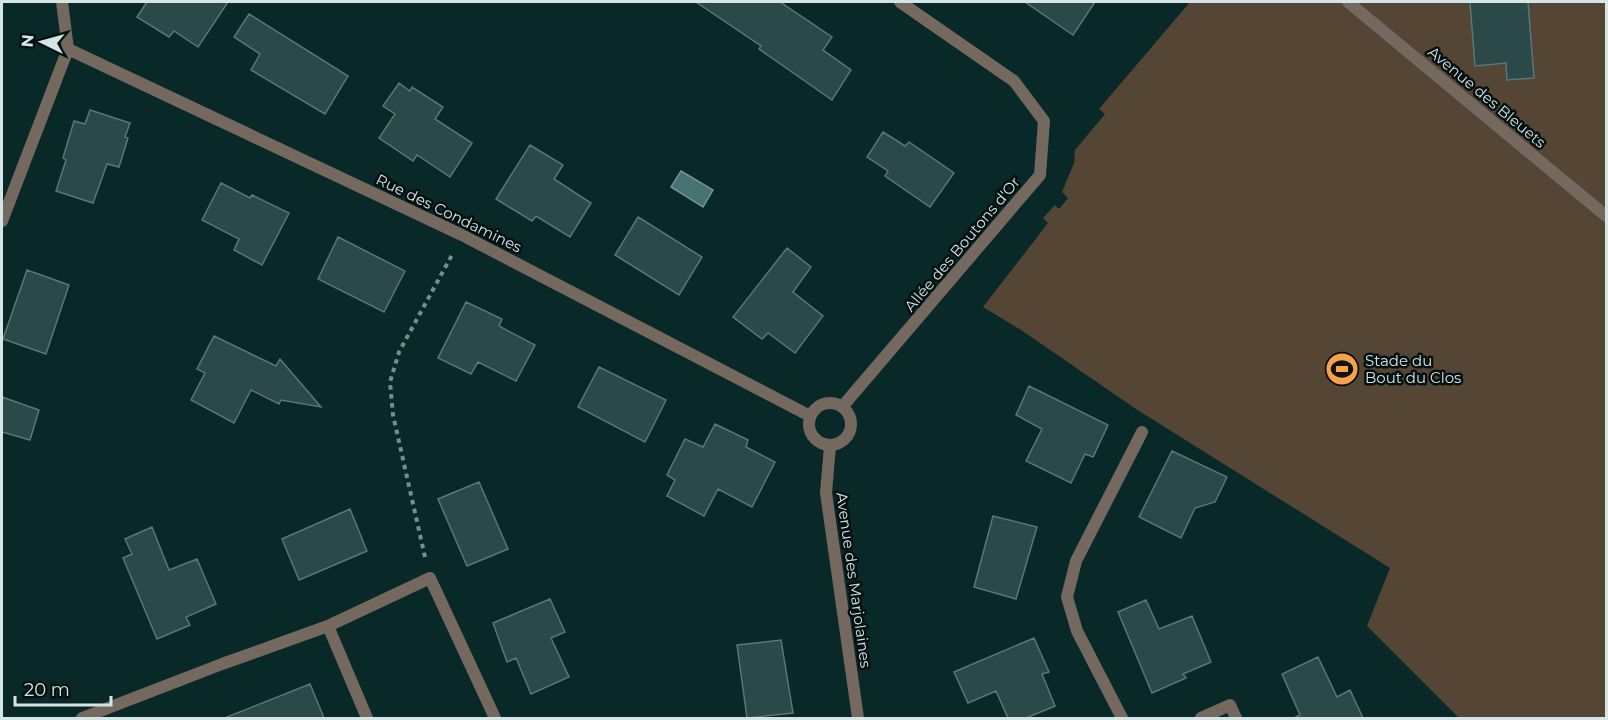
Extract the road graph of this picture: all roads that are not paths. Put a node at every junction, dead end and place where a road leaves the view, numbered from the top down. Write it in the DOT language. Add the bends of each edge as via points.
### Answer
graph roads {
  1 [pos="62,2"];
  2 [pos="900,2"];
  3 [pos="1348,2"];
  4 [pos="68,49"];
  5 [pos="1606,216"];
  6 [pos="2,221"];
  7 [pos="842,407"];
  8 [pos="810,416"];
  9 [pos="1142,432"];
  10 [pos="830,446"];
  11 [pos="328,626"];
  12 [pos="82,718"];
  13 [pos="367,718"];
  14 [pos="495,718"];
  15 [pos="858,718"];
  16 [pos="1122,718"];
  17 [pos="1201,718"];
  18 [pos="1236,718"];
  1 -- 4 [label="street"];
  2 -- 7 [label="street, Allée des Boutons d'Or" via="1014,81 1044,121 1040,175"];
  3 -- 5 [label="street, Avenue des Bleuets"];
  4 -- 6 [label="street"];
  4 -- 8 [label="street, Rue des Condamines" via="462,235"];
  7 -- 8 [label="street" via="824,404"];
  7 -- 10 [label="street" via="850,417 850,430 843,441"];
  8 -- 10 [label="street" via="812,436"];
  9 -- 16 [label="street" via="1076,561 1067,597 1077,631"];
  10 -- 15 [label="street, Avenue des Marjolaines" via="826,493"];
  11 -- 12 [label="street"];
  11 -- 13 [label="street"];
  11 -- 14 [label="street" via="430,578"];
  17 -- 18 [label="street" via="1230,705"];
}
